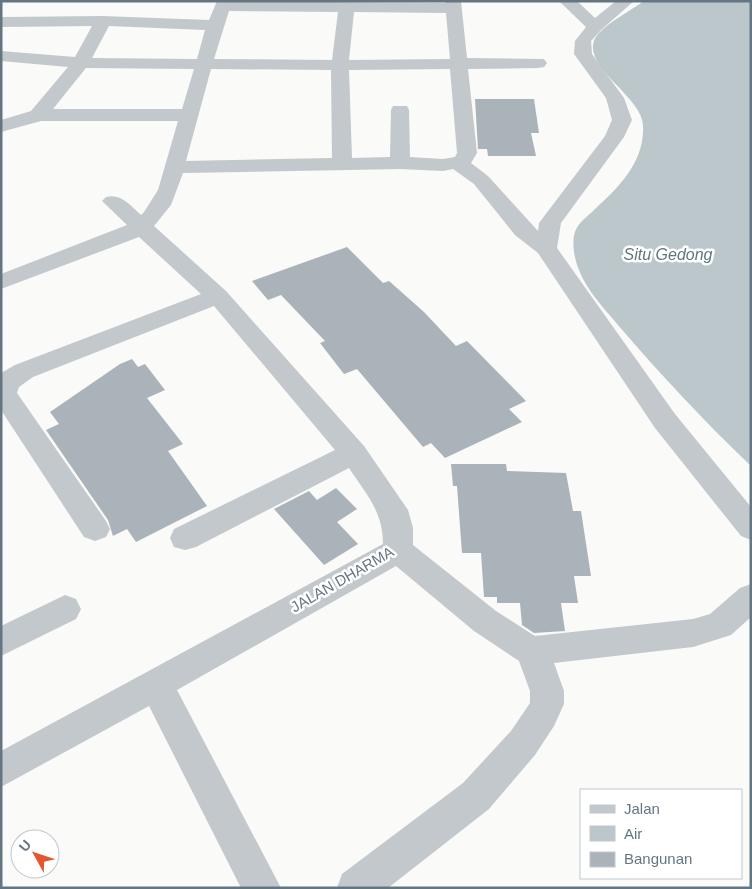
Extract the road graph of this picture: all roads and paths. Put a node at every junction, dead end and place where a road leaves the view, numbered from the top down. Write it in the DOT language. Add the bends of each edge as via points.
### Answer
graph roads {
  1 [pos="567,1"];
  2 [pos="626,1"];
  3 [pos="225,4"];
  4 [pos="347,4"];
  5 [pos="392,4"];
  6 [pos="454,5"];
  7 [pos="9,17"];
  8 [pos="103,22"];
  9 [pos="215,25"];
  10 [pos="595,26"];
  11 [pos="1,56"];
  12 [pos="81,63"];
  13 [pos="538,63"];
  14 [pos="204,64"];
  15 [pos="460,64"];
  16 [pos="340,65"];
  17 [pos="400,110"];
  18 [pos="38,115"];
  19 [pos="188,115"];
  20 [pos="1,126"];
  21 [pos="400,163"];
  22 [pos="459,164"];
  23 [pos="342,165"];
  24 [pos="173,167"];
  25 [pos="112,201"];
  26 [pos="141,228"];
  27 [pos="546,248"];
  28 [pos="1,282"];
  29 [pos="218,296"];
  30 [pos="354,453"];
  31 [pos="751,528"];
  32 [pos="95,529"];
  33 [pos="185,538"];
  34 [pos="398,550"];
  35 [pos="751,598"];
  36 [pos="65,609"];
  37 [pos="1,642"];
  38 [pos="531,651"];
  39 [pos="156,684"];
  40 [pos="1,770"];
  41 [pos="262,888"];
  42 [pos="356,888"];
  1 -- 10 [label="street"];
  2 -- 10 [label="street"];
  3 -- 4 [label="street"];
  3 -- 9 [label="street"];
  4 -- 5 [label="street"];
  4 -- 16 [label="street"];
  5 -- 6 [label="street"];
  6 -- 15 [label="street"];
  7 -- 8 [label="street"];
  8 -- 9 [label="street"];
  8 -- 12 [label="street"];
  9 -- 14 [label="street"];
  10 -- 27 [label="street" via="583,41 583,54 616,98 622,120 614,137 550,224"];
  11 -- 12 [label="street"];
  12 -- 14 [label="street"];
  12 -- 18 [label="street"];
  13 -- 15 [label="street"];
  14 -- 16 [label="street"];
  14 -- 19 [label="street"];
  15 -- 16 [label="street"];
  15 -- 22 [label="street" via="467,153"];
  16 -- 23 [label="street"];
  17 -- 21 [label="street"];
  18 -- 19 [label="street"];
  18 -- 20 [label="street"];
  19 -- 24 [label="street"];
  21 -- 22 [label="street"];
  21 -- 23 [label="street"];
  22 -- 27 [label="street" via="481,180 523,230"];
  23 -- 24 [label="street"];
  24 -- 26 [label="street" via="162,204"];
  25 -- 26 [label="street, JALAN DHARMA"];
  26 -- 28 [label="street"];
  26 -- 29 [label="street, JALAN DHARMA"];
  27 -- 31 [label="street" via="665,421"];
  29 -- 30 [label="street, JALAN DHARMA"];
  29 -- 32 [label="street" via="24,371 7,382 4,394"];
  30 -- 33 [label="street"];
  30 -- 34 [label="street, JALAN DHARMA" via="393,510 398,528"];
  34 -- 38 [label="street" via="485,620"];
  34 -- 39 [label="street, JALAN DHARMA"];
  35 -- 38 [label="street" via="720,625 693,633"];
  36 -- 37 [label="street"];
  38 -- 42 [label="street" via="548,691 547,704 523,742 476,796"];
  39 -- 40 [label="street, JALAN DHARMA"];
  39 -- 41 [label="street"];
}
